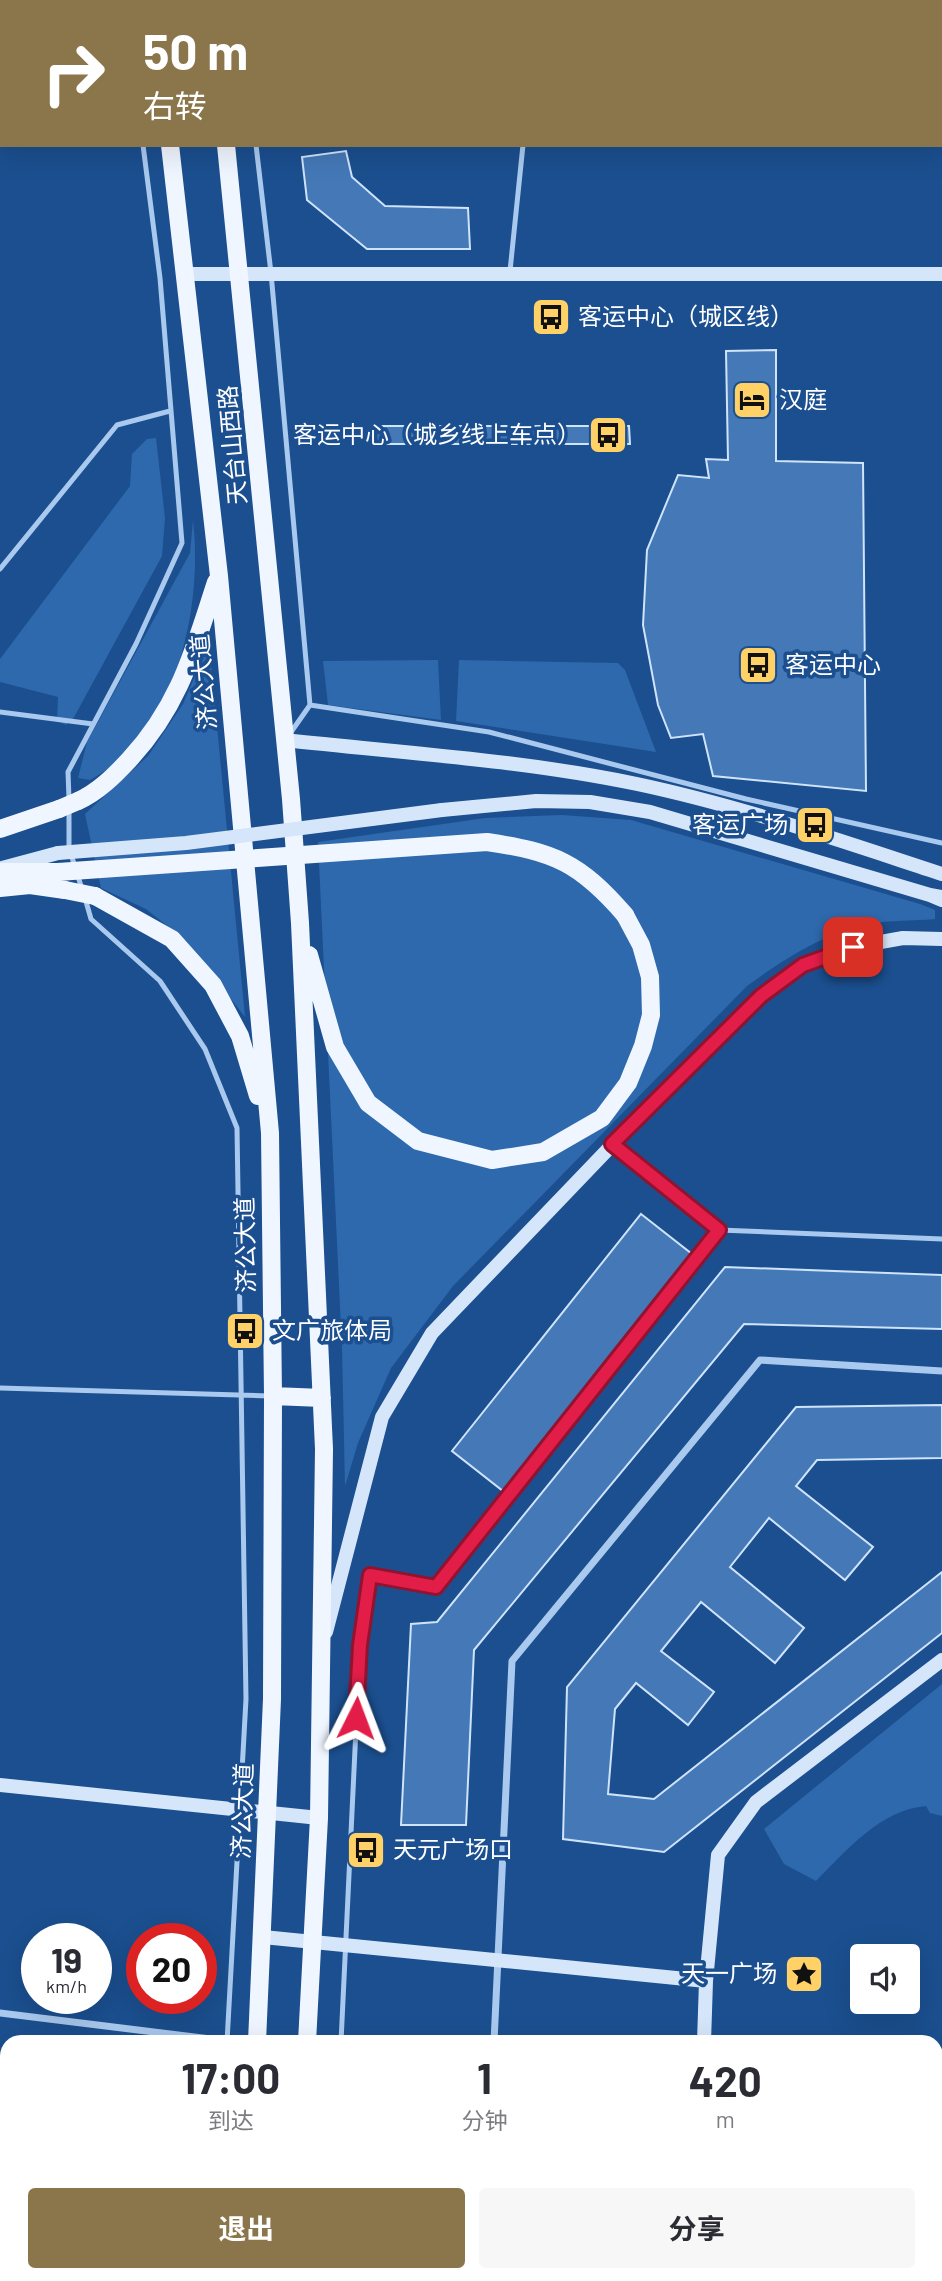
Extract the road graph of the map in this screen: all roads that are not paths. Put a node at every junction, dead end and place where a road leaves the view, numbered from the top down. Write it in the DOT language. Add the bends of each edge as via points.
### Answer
graph roads {
  1 [pos="143,147"];
  2 [pos="170,147"];
  3 [pos="226,147"];
  4 [pos="256,147"];
  5 [pos="523,147"];
  6 [pos="185,274"];
  7 [pos="241,274"];
  8 [pos="271,274"];
  9 [pos="510,274"];
  10 [pos="942,274"];
  11 [pos="170,411"];
  12 [pos="0,569"];
  13 [pos="219,576"];
  14 [pos="310,705"];
  15 [pos="0,712"];
  16 [pos="93,724"];
  17 [pos="285,740"];
  18 [pos="0,829"];
  19 [pos="942,843"];
  20 [pos="58,853"];
  21 [pos="0,859"];
  22 [pos="0,870"];
  23 [pos="942,874"];
  24 [pos="0,888"];
  25 [pos="938,897"];
  26 [pos="300,923"];
  27 [pos="942,939"];
  28 [pos="270,1133"];
  29 [pos="612,1144"];
  30 [pos="719,1230"];
  31 [pos="942,1239"];
  32 [pos="942,1371"];
  33 [pos="0,1388"];
  34 [pos="241,1396"];
  35 [pos="273,1396"];
  36 [pos="322,1398"];
  37 [pos="323,1644"];
  38 [pos="942,1660"];
  39 [pos="0,1786"];
  40 [pos="241,1810"];
  41 [pos="267,1813"];
  42 [pos="319,1818"];
  43 [pos="263,1937"];
  44 [pos="314,1941"];
  45 [pos="348,1944"];
  46 [pos="497,1961"];
  47 [pos="706,1981"];
  48 [pos="0,2013"];
  49 [pos="172,2035"];
  50 [pos="227,2035"];
  51 [pos="257,2035"];
  52 [pos="307,2035"];
  53 [pos="342,2035"];
  54 [pos="494,2035"];
  55 [pos="704,2035"];
  1 -- 11 [label="lane"];
  2 -- 6 [label="main road, 天台山西路"];
  3 -- 7 [label="main road, 天台山西路"];
  4 -- 8 [label="lane"];
  5 -- 9 [label="lane"];
  6 -- 7 [label="main road"];
  6 -- 13 [label="main road, 天台山西路"];
  7 -- 8 [label="main road"];
  7 -- 17 [label="main road, 天台山西路"];
  8 -- 9 [label="main road"];
  8 -- 14 [label="lane"];
  9 -- 10 [label="main road"];
  11 -- 12 [label="lane" via="117,425"];
  11 -- 16 [label="lane" via="182,542"];
  13 -- 18 [label="main road, bridge" via="187,673 155,732 114,777 78,801"];
  13 -- 28 [label="main road, 济公大道"];
  14 -- 17 [label="lane"];
  14 -- 19 [label="lane" via="489,732 746,799"];
  15 -- 16 [label="lane"];
  16 -- 34 [label="lane" via="68,772 69,848 91,919 160,981 205,1049 237,1128"];
  17 -- 23 [label="main road" via="522,766 636,784 771,818"];
  17 -- 26 [label="main road"];
  20 -- 21 [label="main road"];
  20 -- 22 [label="main road"];
  20 -- 25 [label="main road, bridge" via="186,843 442,810 536,801 590,802 650,812"];
  22 -- 26 [label="main road, bridge" via="58,872 487,842 530,848 567,861 597,882 625,915 641,945 650,1003 643,1046 628,1083 602,1118 543,1152 492,1160 418,1141 368,1103 335,1047"];
  24 -- 28 [label="main road, bridge" via="30,886 95,897 172,939 213,985 240,1036"];
  26 -- 36 [label="main road"];
  27 -- 29 [label="main road" via="903,938 853,947 803,965 761,996"];
  28 -- 35 [label="main road, 济公大道"];
  29 -- 30 [label="lane"];
  29 -- 37 [label="main road" via="432,1333 382,1417"];
  30 -- 31 [label="lane"];
  30 -- 45 [label="lane" via="436,1587 370,1575 360,1645"];
  32 -- 46 [label="street" via="760,1360 512,1661"];
  33 -- 34 [label="lane"];
  34 -- 35 [label="lane"];
  34 -- 40 [label="lane" via="246,1699"];
  35 -- 36 [label="main road"];
  35 -- 41 [label="main road, 济公大道"];
  36 -- 37 [label="main road"];
  37 -- 42 [label="main road"];
  38 -- 47 [label="main road" via="757,1802 718,1855"];
  39 -- 40 [label="main road"];
  40 -- 41 [label="main road"];
  40 -- 50 [label="lane"];
  41 -- 42 [label="main road"];
  41 -- 43 [label="main road, 济公大道"];
  42 -- 44 [label="main road"];
  43 -- 44 [label="main road"];
  43 -- 51 [label="main road, 济公大道"];
  44 -- 45 [label="main road"];
  44 -- 52 [label="main road"];
  45 -- 46 [label="main road"];
  45 -- 53 [label="lane"];
  46 -- 47 [label="main road"];
  46 -- 54 [label="street"];
  47 -- 55 [label="main road"];
  48 -- 49 [label="street"];
}
